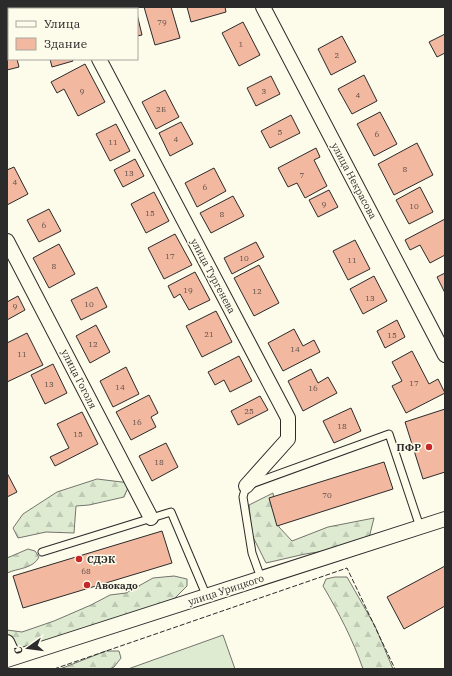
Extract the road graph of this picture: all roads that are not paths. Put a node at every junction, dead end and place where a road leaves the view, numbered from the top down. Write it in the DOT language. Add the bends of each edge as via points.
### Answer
graph roads {
  1 [pos="263,7"];
  2 [pos="101,60"];
  3 [pos="7,241"];
  4 [pos="445,355"];
  5 [pos="246,486"];
  6 [pos="151,518"];
  7 [pos="445,519"];
  8 [pos="420,527"];
  9 [pos="42,552"];
  10 [pos="261,578"];
  11 [pos="206,597"];
  12 [pos="7,642"];
  13 [pos="10,658"];
  1 -- 4 [label="street, улица Некрасова"];
  2 -- 5 [label="street, улица Тургенева" via="288,418 288,439"];
  3 -- 6 [label="street, улица Гоголя"];
  5 -- 8 [label="lane" via="389,434"];
  5 -- 10 [label="lane" via="243,497 252,553"];
  6 -- 9 [label="lane"];
  6 -- 11 [label="lane" via="171,512"];
  7 -- 8 [label="street, улица Урицкого"];
  8 -- 10 [label="street, улица Урицкого"];
  10 -- 11 [label="street, улица Урицкого"];
  11 -- 13 [label="street, улица Урицкого"];
  12 -- 13 [label="street"];
}
